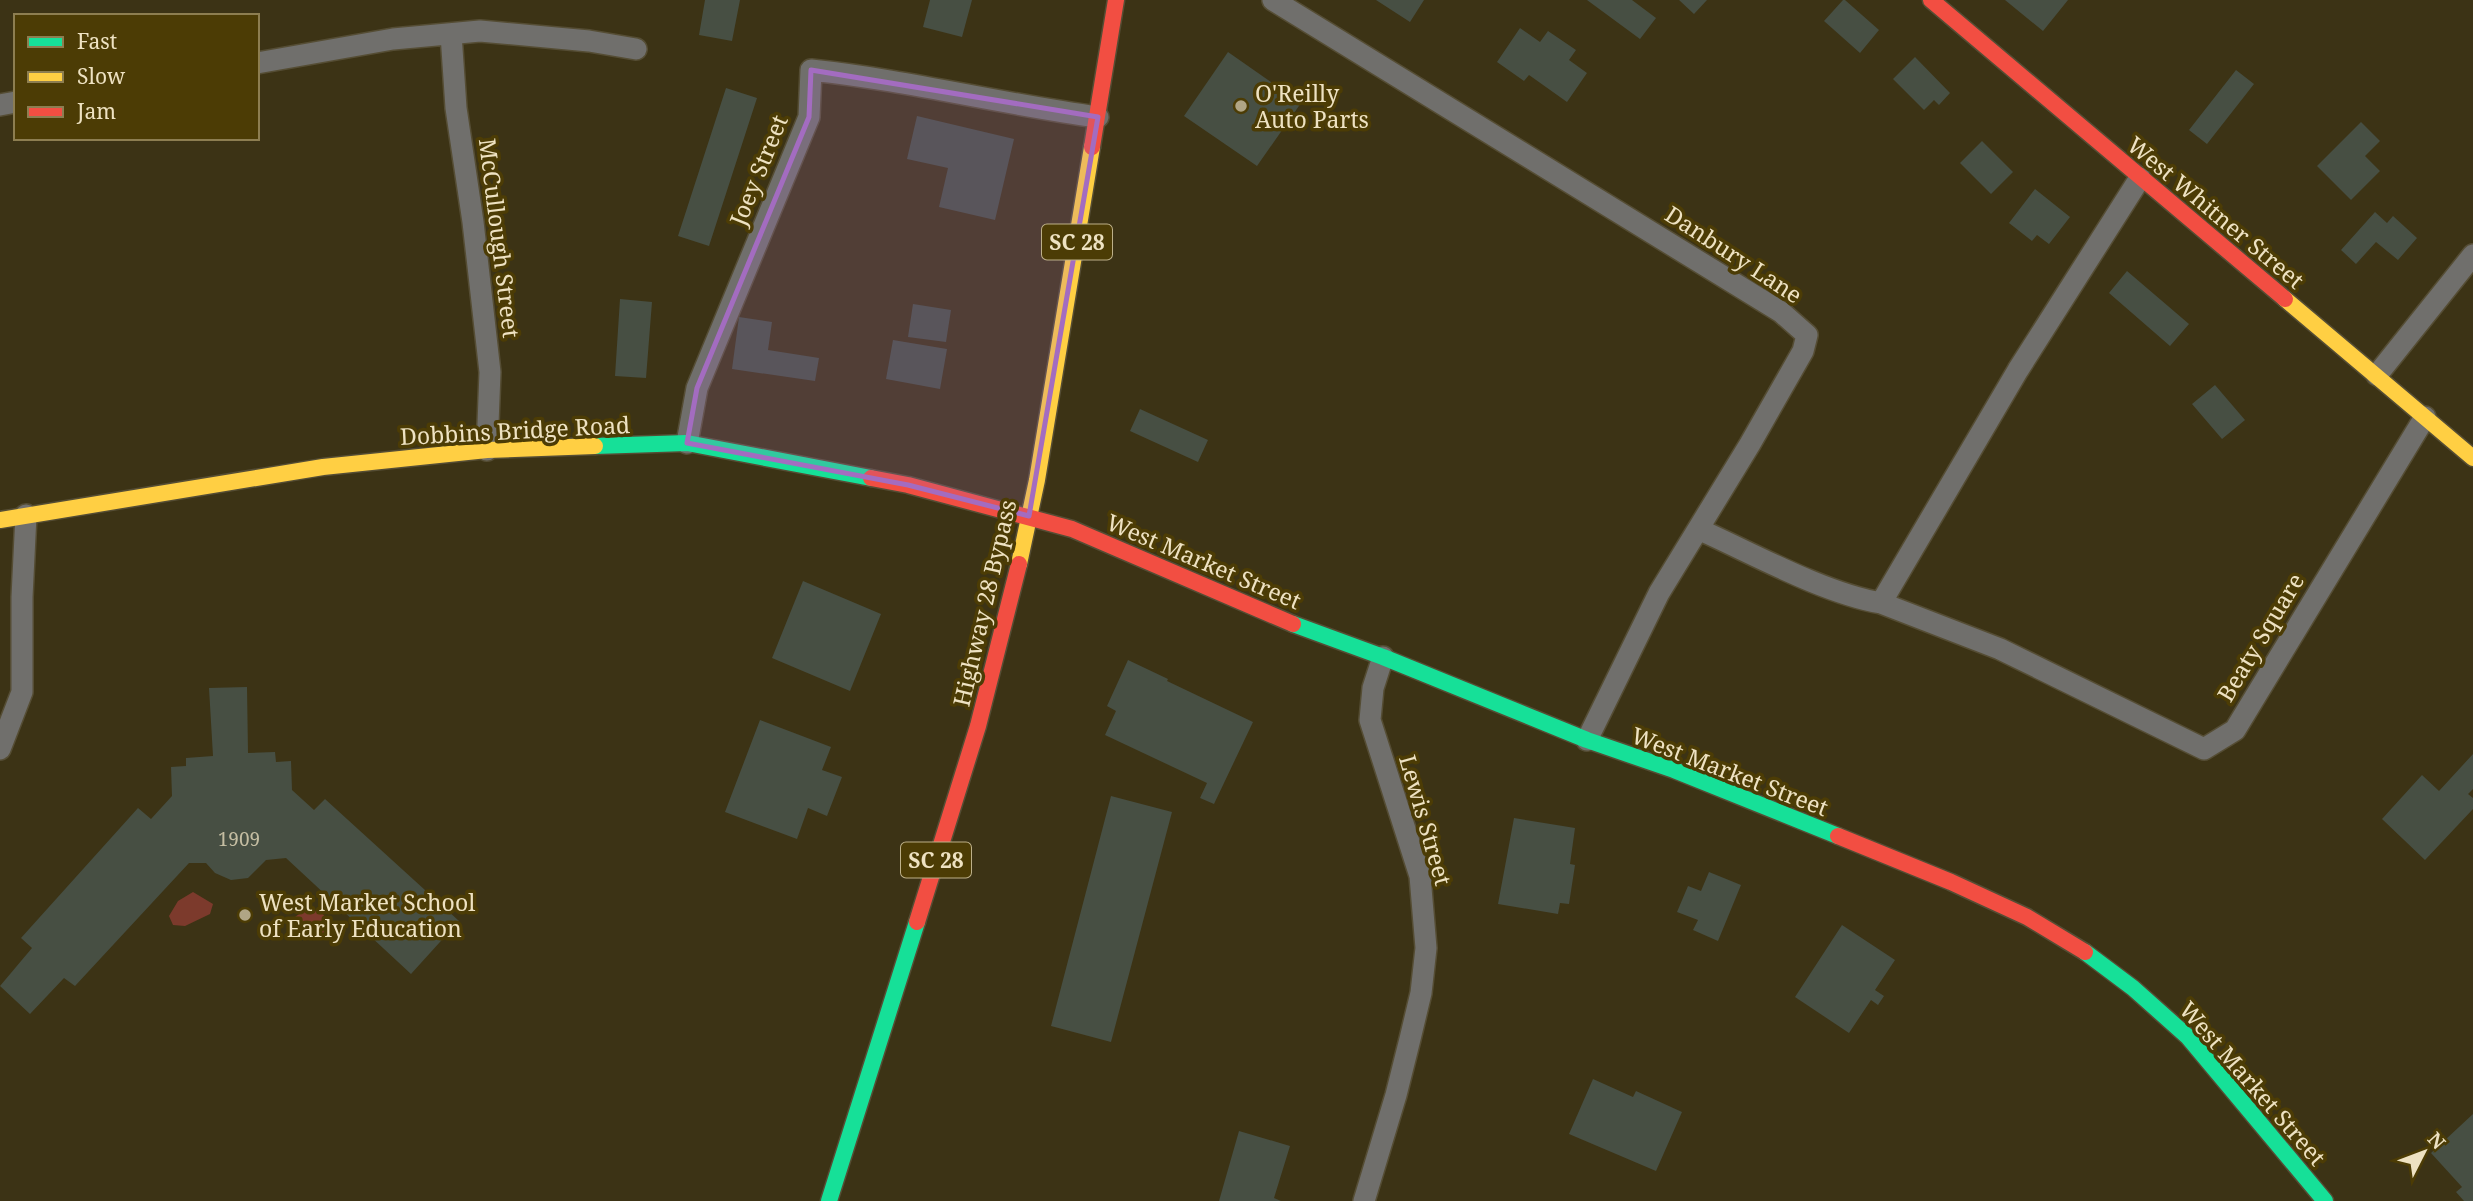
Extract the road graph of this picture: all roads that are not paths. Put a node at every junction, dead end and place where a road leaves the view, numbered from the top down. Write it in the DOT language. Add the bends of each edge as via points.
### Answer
graph roads {
  1 [pos="1116,0"];
  2 [pos="1273,0"];
  3 [pos="1931,0"];
  4 [pos="451,34"];
  5 [pos="636,49"];
  6 [pos="259,63"];
  7 [pos="1098,117"];
  8 [pos="2140,178"];
  9 [pos="2473,255"];
  10 [pos="2377,375"];
  11 [pos="2425,417"];
  12 [pos="687,443"];
  13 [pos="487,450"];
  14 [pos="2473,458"];
  15 [pos="26,515"];
  16 [pos="1029,516"];
  17 [pos="0,520"];
  18 [pos="1698,529"];
  19 [pos="1881,603"];
  20 [pos="1383,657"];
  21 [pos="1587,740"];
  22 [pos="0,749"];
  23 [pos="829,1201"];
  24 [pos="1364,1201"];
  25 [pos="2325,1201"];
  1 -- 7 [label="main road, Highway 28 Bypass / SC 28"];
  2 -- 18 [label="street, Danbury Lane" via="1781,313 1807,335 1803,351"];
  3 -- 8 [label="main road, West Whitner Street"];
  4 -- 5 [label="street" via="480,32"];
  4 -- 6 [label="street" via="393,39"];
  4 -- 13 [label="street, McCullough Street" via="456,108 490,372"];
  7 -- 12 [label="street, Joey Street" via="811,69 809,117 697,388"];
  7 -- 16 [label="main road, Highway 28 Bypass / SC 28"];
  8 -- 10 [label="main road, West Whitner Street"];
  8 -- 19 [label="street" via="2018,370"];
  9 -- 10 [label="street"];
  10 -- 11 [label="main road, West Whitner Street"];
  11 -- 14 [label="main road, West Whitner Street"];
  11 -- 19 [label="street, Beaty Square" via="2235,730 2204,749 2000,649"];
  12 -- 13 [label="main road, Dobbins Bridge Road"];
  12 -- 16 [label="main road, Dobbins Bridge Road" via="908,485"];
  13 -- 15 [label="main road, Dobbins Bridge Road" via="323,467"];
  15 -- 17 [label="main road, Dobbins Bridge Road"];
  15 -- 22 [label="street" via="22,692"];
  16 -- 20 [label="main road, West Market Street" via="1072,529 1279,619"];
  16 -- 23 [label="main road, Highway 28 Bypass / SC 28" via="978,726"];
  18 -- 19 [label="street, Beaty Square" via="1816,582"];
  18 -- 21 [label="street, Danbury Lane" via="1659,593"];
  20 -- 21 [label="main road, West Market Street"];
  20 -- 24 [label="street, Lewis Street" via="1373,688 1370,720 1420,877 1426,948 1410,1039"];
  21 -- 25 [label="main road, West Market Street" via="1674,770 1951,882 2080,948 2188,1037"];
}
